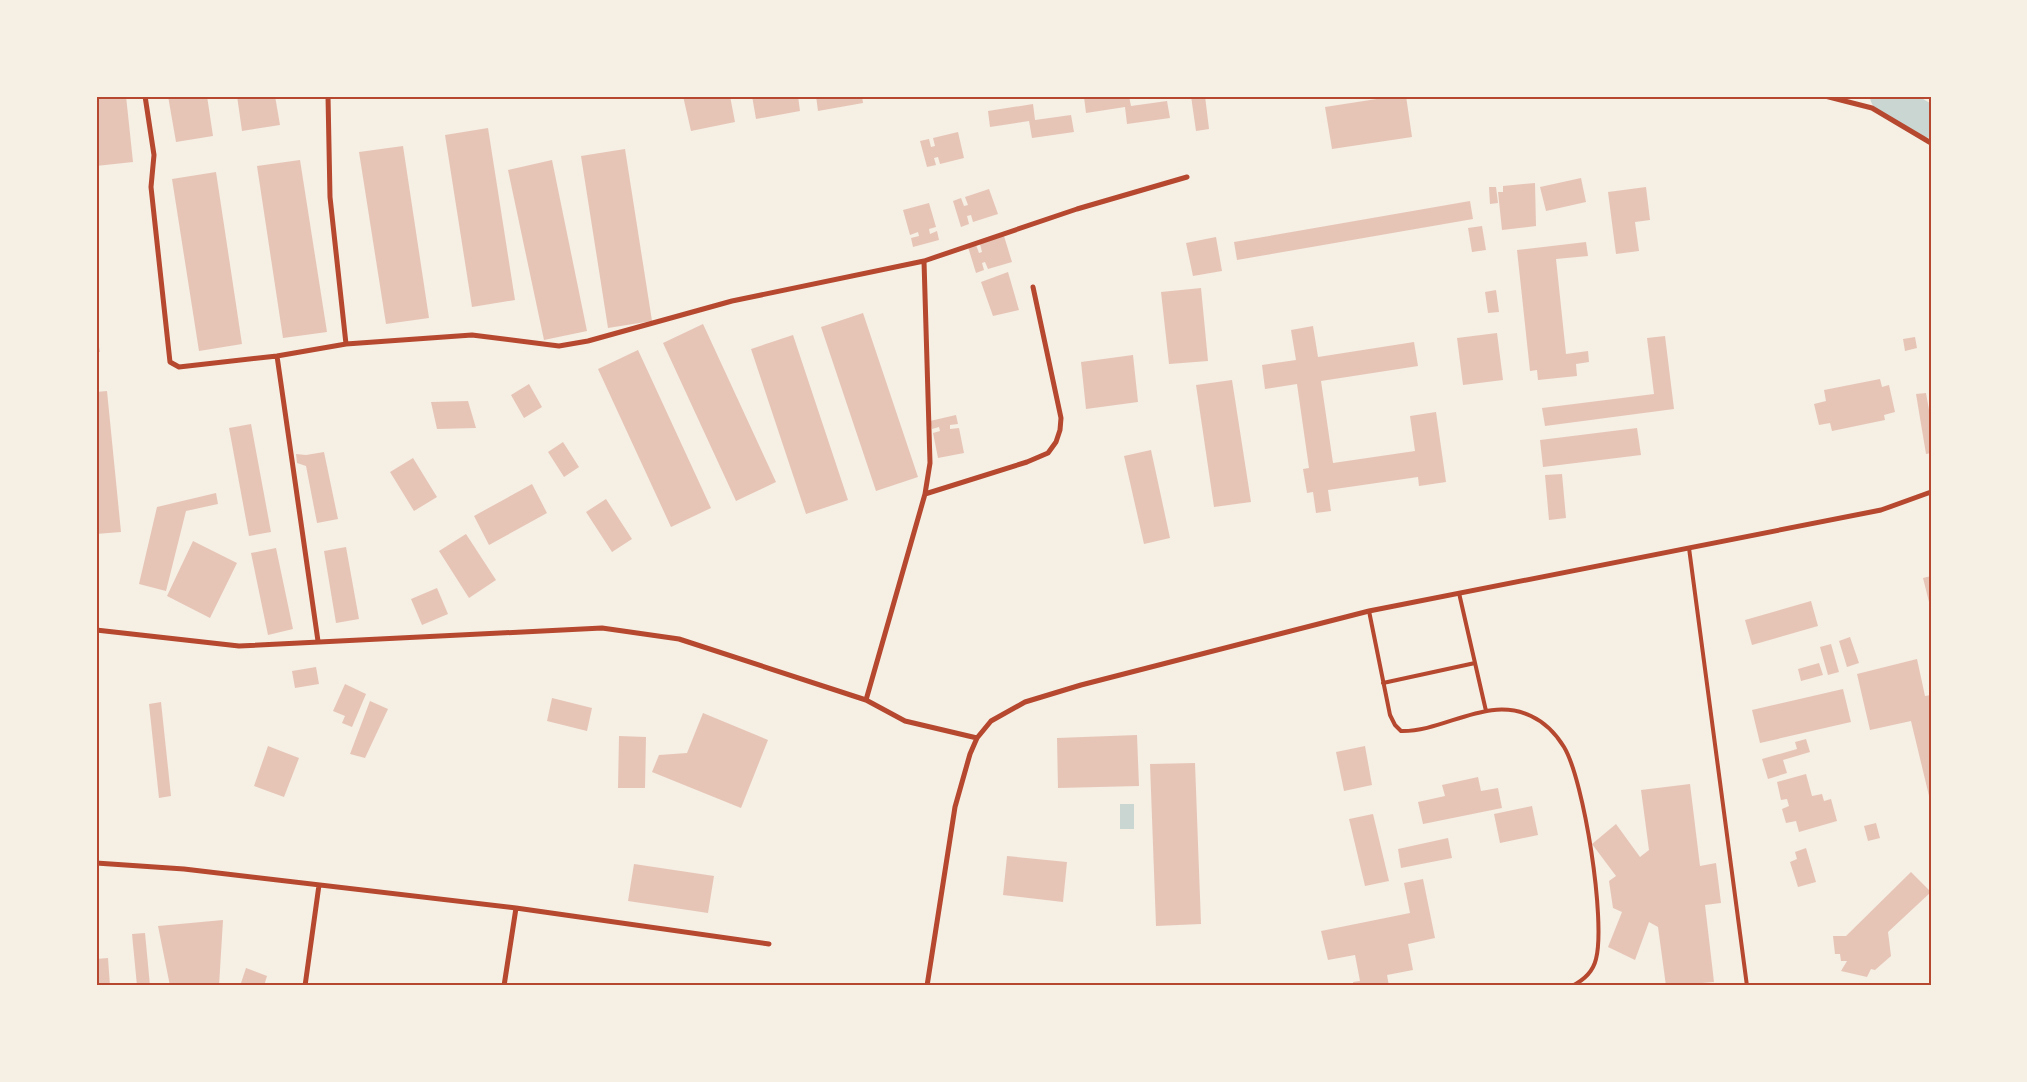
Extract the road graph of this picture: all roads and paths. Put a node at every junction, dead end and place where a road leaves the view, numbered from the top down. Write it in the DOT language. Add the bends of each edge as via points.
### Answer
graph roads {
  1 [pos="146,96"];
  2 [pos="328,96"];
  3 [pos="1825,96"];
  4 [pos="1931,143"];
  5 [pos="1187,177"];
  6 [pos="924,261"];
  7 [pos="1033,287"];
  8 [pos="346,344"];
  9 [pos="277,356"];
  10 [pos="1931,492"];
  11 [pos="925,494"];
  12 [pos="1689,548"];
  13 [pos="1459,593"];
  14 [pos="1369,611"];
  15 [pos="96,630"];
  16 [pos="318,641"];
  17 [pos="1475,663"];
  18 [pos="1384,683"];
  19 [pos="866,700"];
  20 [pos="1486,711"];
  21 [pos="976,738"];
  22 [pos="96,863"];
  23 [pos="319,885"];
  24 [pos="516,908"];
  25 [pos="768,944"];
  26 [pos="305,986"];
  27 [pos="504,986"];
  28 [pos="927,986"];
  29 [pos="1572,986"];
  30 [pos="1747,986"];
  1 -- 9 [label="street" via="154,155 151,187 170,362 179,367"];
  2 -- 8 [label="street" via="330,197"];
  3 -- 4 [label="street" via="1872,108"];
  5 -- 6 [label="street" via="1077,209"];
  6 -- 8 [label="street" via="732,300 560,346 472,336"];
  6 -- 11 [label="street" via="930,454"];
  7 -- 11 [label="street" via="1061,418 1056,442 1048,453 1027,462"];
  8 -- 9 [label="street"];
  9 -- 16 [label="street"];
  10 -- 12 [label="street" via="1881,510"];
  11 -- 19 [label="street"];
  12 -- 13 [label="street"];
  12 -- 30 [label="lane"];
  13 -- 14 [label="street"];
  13 -- 17 [label="lane"];
  14 -- 18 [label="lane"];
  14 -- 21 [label="street" via="1025,702 991,721"];
  15 -- 16 [label="street" via="239,646"];
  16 -- 19 [label="street" via="602,628 679,639"];
  17 -- 18 [label="lane"];
  17 -- 20 [label="lane"];
  18 -- 20 [label="lane" via="1390,715 1394,726 1401,731"];
  19 -- 21 [label="street" via="905,722"];
  20 -- 29 [label="lane" via="1510,709 1546,725 1564,746 1573,768 1590,844 1599,946 1587,978"];
  21 -- 28 [label="street" via="955,807"];
  22 -- 23 [label="street"];
  23 -- 24 [label="street"];
  23 -- 26 [label="street"];
  24 -- 25 [label="street"];
  24 -- 27 [label="street"];
}
